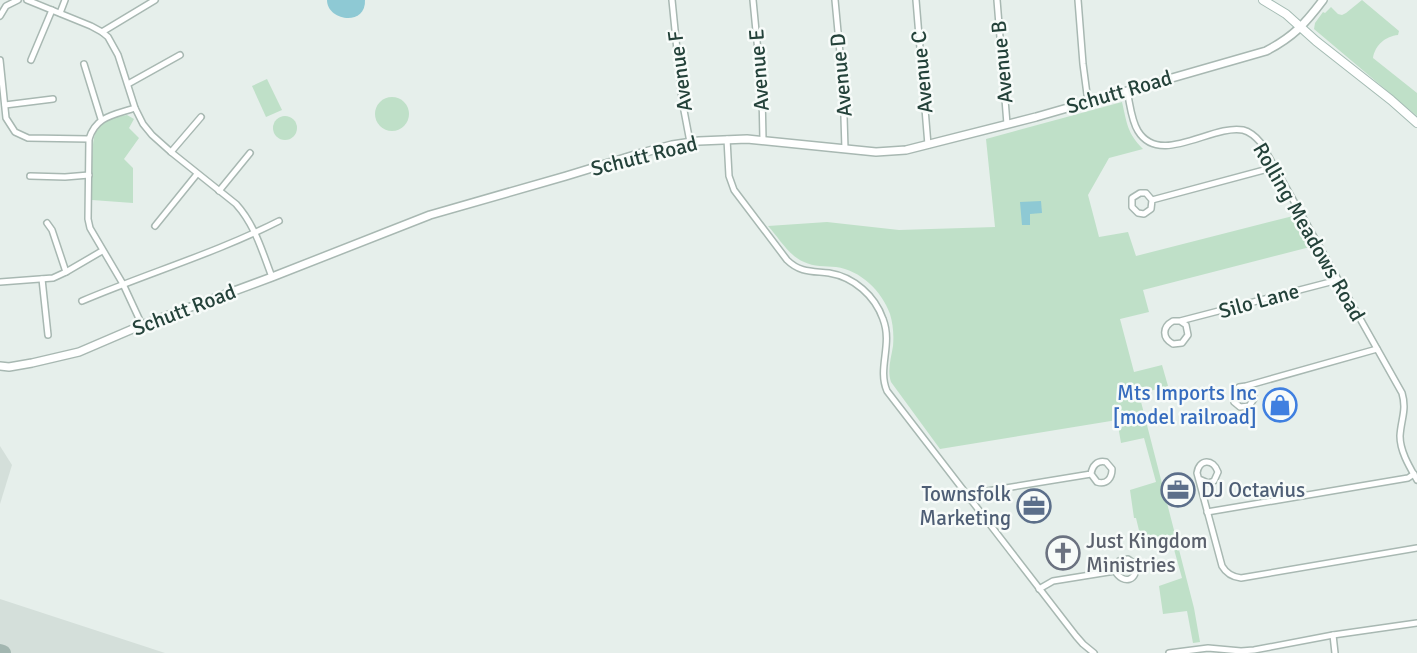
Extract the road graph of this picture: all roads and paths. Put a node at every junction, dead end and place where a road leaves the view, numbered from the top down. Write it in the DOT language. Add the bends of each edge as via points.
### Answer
graph roads {
  1 [pos="17,0"];
  2 [pos="27,0"];
  3 [pos="65,0"];
  4 [pos="155,0"];
  5 [pos="672,0"];
  6 [pos="753,0"];
  7 [pos="836,0"];
  8 [pos="916,0"];
  9 [pos="997,0"];
  10 [pos="1078,0"];
  11 [pos="1263,0"];
  12 [pos="1323,0"];
  13 [pos="2,7"];
  14 [pos="52,10"];
  15 [pos="60,13"];
  16 [pos="0,15"];
  17 [pos="1300,27"];
  18 [pos="102,32"];
  19 [pos="180,55"];
  20 [pos="0,60"];
  21 [pos="31,60"];
  22 [pos="84,64"];
  23 [pos="0,70"];
  24 [pos="128,84"];
  25 [pos="1127,91"];
  26 [pos="53,99"];
  27 [pos="1088,102"];
  28 [pos="5,105"];
  29 [pos="135,108"];
  30 [pos="201,117"];
  31 [pos="101,119"];
  32 [pos="8,123"];
  33 [pos="1417,123"];
  34 [pos="1007,124"];
  35 [pos="0,126"];
  36 [pos="89,139"];
  37 [pos="727,140"];
  38 [pos="763,140"];
  39 [pos="690,142"];
  40 [pos="928,145"];
  41 [pos="845,149"];
  42 [pos="171,152"];
  43 [pos="250,153"];
  44 [pos="1275,167"];
  45 [pos="197,174"];
  46 [pos="89,175"];
  47 [pos="30,176"];
  48 [pos="219,191"];
  49 [pos="1152,200"];
  50 [pos="279,220"];
  51 [pos="47,223"];
  52 [pos="155,226"];
  53 [pos="256,232"];
  54 [pos="102,250"];
  55 [pos="66,272"];
  56 [pos="272,277"];
  57 [pos="42,279"];
  58 [pos="1338,280"];
  59 [pos="0,282"];
  60 [pos="123,284"];
  61 [pos="82,301"];
  62 [pos="1180,321"];
  63 [pos="142,325"];
  64 [pos="48,335"];
  65 [pos="1377,350"];
  66 [pos="0,366"];
  67 [pos="1246,386"];
  68 [pos="1091,474"];
  69 [pos="1415,477"];
  70 [pos="1199,479"];
  71 [pos="969,498"];
  72 [pos="1207,512"];
  73 [pos="1417,548"];
  74 [pos="1115,571"];
  75 [pos="1039,589"];
  76 [pos="1417,623"];
  77 [pos="1333,635"];
  78 [pos="1094,653"];
  79 [pos="1169,653"];
  80 [pos="1335,653"];
  1 -- 13 [label="street"];
  2 -- 14 [label="street"];
  3 -- 15 [label="street"];
  4 -- 18 [label="street"];
  5 -- 39 [label="street, Avenue F"];
  6 -- 38 [label="street, Avenue E"];
  7 -- 41 [label="street, Avenue D"];
  8 -- 40 [label="street, Avenue C"];
  9 -- 34 [label="street, Avenue B"];
  10 -- 27 [label="street"];
  11 -- 17 [label="main road"];
  12 -- 17 [label="street, Schutt Road"];
  13 -- 16 [label="street"];
  14 -- 15 [label="street"];
  14 -- 21 [label="street"];
  15 -- 18 [label="street"];
  17 -- 25 [label="street, Schutt Road" via="1266,51"];
  17 -- 33 [label="main road"];
  18 -- 24 [label="street" via="118,55"];
  19 -- 24 [label="street"];
  20 -- 23 [label="street"];
  22 -- 31 [label="street"];
  23 -- 28 [label="street"];
  24 -- 29 [label="street"];
  25 -- 27 [label="street, Schutt Road"];
  25 -- 44 [label="street, Rolling Meadows Road" via="1136,127 1152,143 1167,146 1241,130 1261,143"];
  26 -- 28 [label="street"];
  27 -- 34 [label="street, Schutt Road"];
  28 -- 32 [label="street"];
  29 -- 31 [label="street"];
  29 -- 42 [label="street" via="152,135"];
  30 -- 42 [label="street"];
  31 -- 36 [label="street"];
  32 -- 35 [label="street"];
  32 -- 36 [label="street" via="28,138"];
  34 -- 40 [label="street, Schutt Road"];
  36 -- 46 [label="street"];
  37 -- 38 [label="street, Schutt Road"];
  37 -- 39 [label="street, Schutt Road"];
  37 -- 71 [label="street" via="729,176 734,190 792,266 846,278 875,302 886,330 883,375 887,391"];
  38 -- 41 [label="street, Schutt Road"];
  39 -- 56 [label="street, Schutt Road" via="430,215"];
  40 -- 41 [label="street, Schutt Road" via="885,152"];
  42 -- 45 [label="street"];
  43 -- 48 [label="street"];
  44 -- 49 [label="street"];
  44 -- 58 [label="street, Rolling Meadows Road"];
  45 -- 48 [label="street"];
  45 -- 52 [label="street"];
  46 -- 47 [label="street"];
  46 -- 54 [label="street" via="88,219"];
  48 -- 53 [label="street" via="243,211"];
  49 -- 49 [label="street" via="1147,213 1138,213 1132,207 1132,198 1140,193 1146,193"];
  50 -- 53 [label="street"];
  51 -- 55 [label="street"];
  53 -- 56 [label="street"];
  53 -- 60 [label="street"];
  54 -- 55 [label="street"];
  54 -- 60 [label="street"];
  55 -- 57 [label="street"];
  56 -- 63 [label="street, Schutt Road"];
  57 -- 59 [label="street"];
  57 -- 64 [label="street"];
  58 -- 62 [label="street, Silo Lane"];
  58 -- 65 [label="street, Rolling Meadows Road"];
  60 -- 61 [label="street"];
  60 -- 63 [label="street"];
  62 -- 62 [label="street" via="1186,325 1188,335 1182,343 1173,344 1165,331 1170,322"];
  63 -- 66 [label="street, Schutt Road" via="65,356"];
  65 -- 67 [label="street"];
  65 -- 69 [label="street, Rolling Meadows Road" via="1402,393 1405,413 1400,439"];
  67 -- 67 [label="street" via="1254,399 1249,406 1240,407 1234,402 1233,393"];
  68 -- 68 [label="street" via="1104,483 1112,469 1106,462 1097,463"];
  68 -- 71 [label="street" via="987,491"];
  69 -- 72 [label="street"];
  70 -- 72 [label="street"];
  71 -- 75 [label="street"];
  72 -- 73 [label="street" via="1222,566 1237,578"];
  74 -- 74 [label="street" via="1118,577 1130,580 1137,570 1128,559 1119,561"];
  74 -- 75 [label="street" via="1053,581"];
  75 -- 78 [label="street" via="1083,645"];
  76 -- 77 [label="street"];
  77 -- 79 [label="street" via="1246,650 1208,648"];
  77 -- 80 [label="street"];
}
